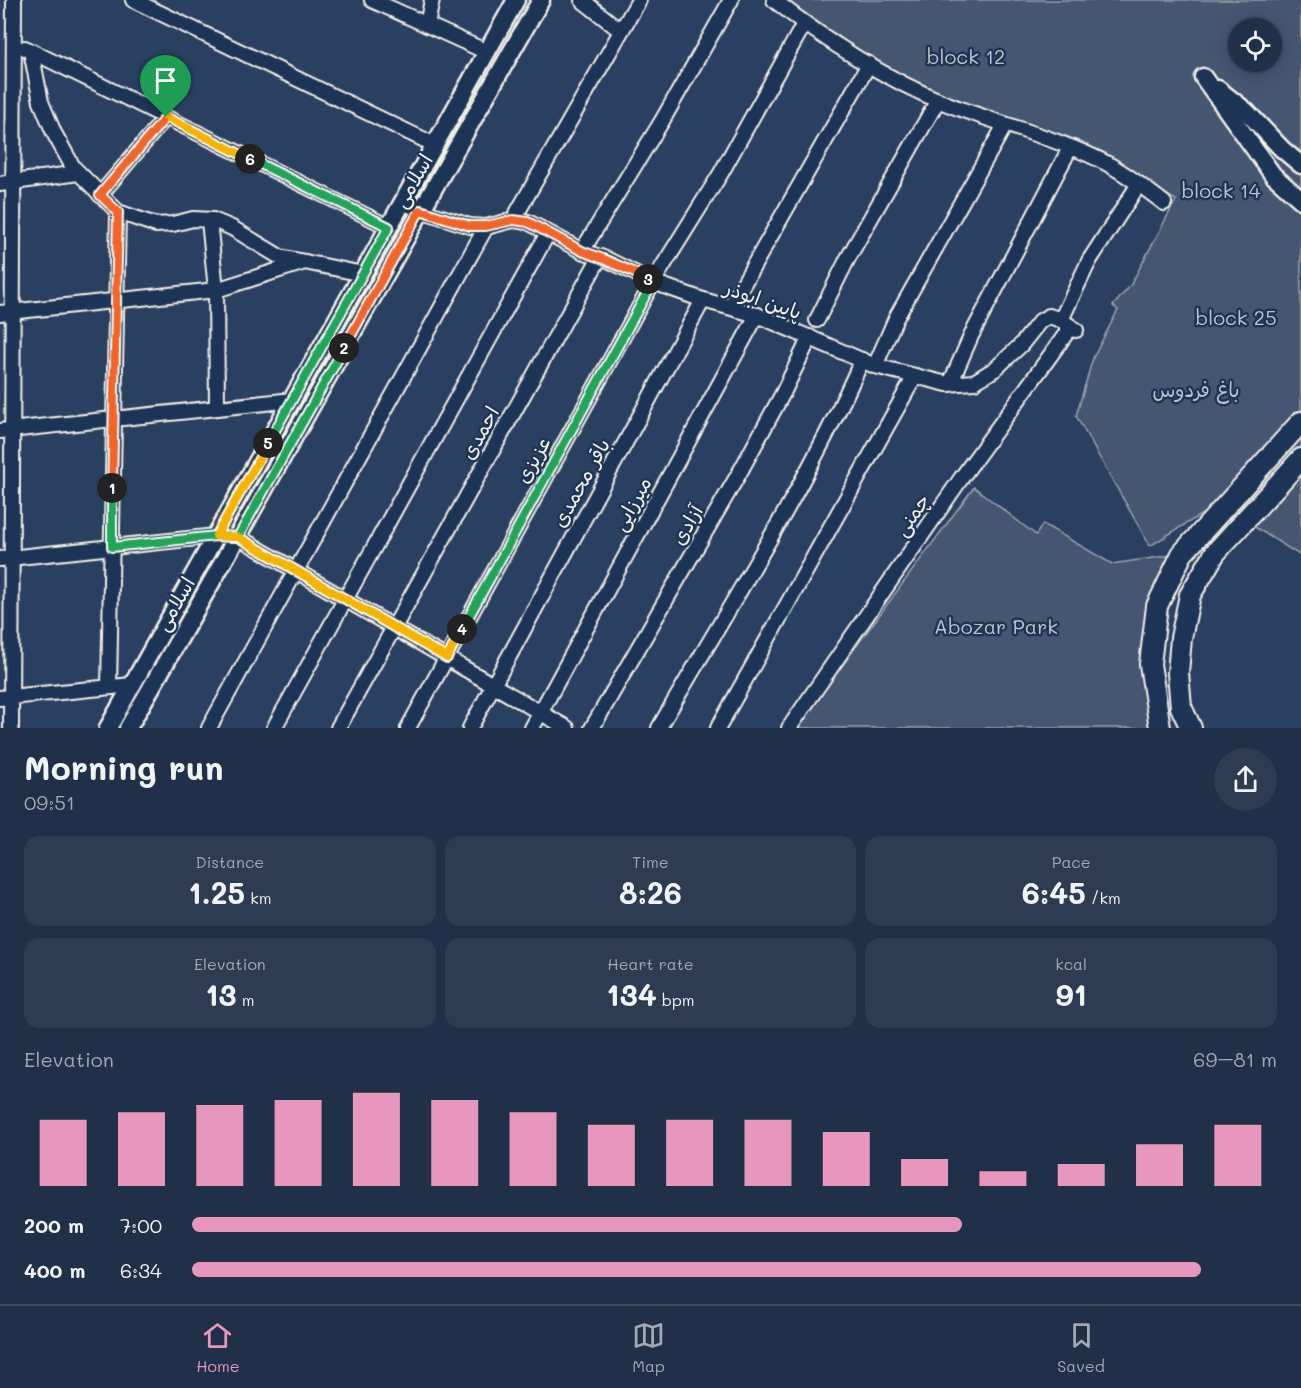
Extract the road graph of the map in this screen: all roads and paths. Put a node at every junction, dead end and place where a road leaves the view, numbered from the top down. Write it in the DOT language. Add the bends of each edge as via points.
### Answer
graph roads {
  1 [pos="14,0"];
  2 [pos="133,0"];
  3 [pos="372,0"];
  4 [pos="432,0"];
  5 [pos="516,0"];
  6 [pos="541,0"];
  7 [pos="582,0"];
  8 [pos="639,0"];
  9 [pos="731,0"];
  10 [pos="774,0"];
  11 [pos="804,24"];
  12 [pos="427,25"];
  13 [pos="621,31"];
  14 [pos="14,42"];
  15 [pos="31,51"];
  16 [pos="487,52"];
  17 [pos="869,64"];
  18 [pos="938,100"];
  19 [pos="166,117"];
  20 [pos="1005,125"];
  21 [pos="435,145"];
  22 [pos="1070,148"];
  23 [pos="1301,165"];
  24 [pos="78,173"];
  25 [pos="6,183"];
  26 [pos="1139,184"];
  27 [pos="100,195"];
  28 [pos="1301,200"];
  29 [pos="403,202"];
  30 [pos="1164,203"];
  31 [pos="420,210"];
  32 [pos="118,212"];
  33 [pos="209,220"];
  34 [pos="513,220"];
  35 [pos="486,226"];
  36 [pos="389,227"];
  37 [pos="548,233"];
  38 [pos="582,251"];
  39 [pos="600,257"];
  40 [pos="305,262"];
  41 [pos="363,274"];
  42 [pos="653,282"];
  43 [pos="216,290"];
  44 [pos="116,300"];
  45 [pos="703,300"];
  46 [pos="730,307"];
  47 [pos="6,312"];
  48 [pos="757,315"];
  49 [pos="817,320"];
  50 [pos="1069,326"];
  51 [pos="810,337"];
  52 [pos="862,360"];
  53 [pos="875,366"];
  54 [pos="915,376"];
  55 [pos="950,384"];
  56 [pos="293,399"];
  57 [pos="217,408"];
  58 [pos="113,419"];
  59 [pos="1301,422"];
  60 [pos="6,430"];
  61 [pos="1301,459"];
  62 [pos="1226,505"];
  63 [pos="1244,520"];
  64 [pos="216,536"];
  65 [pos="238,537"];
  66 [pos="112,547"];
  67 [pos="7,558"];
  68 [pos="296,570"];
  69 [pos="345,598"];
  70 [pos="394,627"];
  71 [pos="447,658"];
  72 [pos="132,685"];
  73 [pos="493,685"];
  74 [pos="109,687"];
  75 [pos="6,697"];
  76 [pos="540,712"];
  77 [pos="11,728"];
  78 [pos="108,728"];
  79 [pos="128,728"];
  80 [pos="209,728"];
  81 [pos="274,728"];
  82 [pos="338,728"];
  83 [pos="408,728"];
  84 [pos="470,728"];
  85 [pos="532,728"];
  86 [pos="567,728"];
  87 [pos="592,728"];
  88 [pos="659,728"];
  89 [pos="718,728"];
  90 [pos="789,728"];
  91 [pos="1160,728"];
  92 [pos="1191,728"];
  1 -- 14 [label="street"];
  2 -- 21 [label="street"];
  3 -- 12 [label="street"];
  4 -- 12 [label="street"];
  5 -- 16 [label="street, اسلامی"];
  6 -- 31 [label="street, اسلامی"];
  7 -- 13 [label="street"];
  8 -- 13 [label="street"];
  9 -- 38 [label="street"];
  10 -- 11 [label="street"];
  11 -- 17 [label="street"];
  11 -- 42 [label="street, عزیزی" via="722,173"];
  12 -- 16 [label="street"];
  13 -- 34 [label="street"];
  14 -- 15 [label="street"];
  14 -- 25 [label="street"];
  15 -- 19 [label="street"];
  15 -- 24 [label="street" via="41,102"];
  16 -- 21 [label="street, اسلامی"];
  17 -- 18 [label="street"];
  17 -- 46 [label="street"];
  18 -- 20 [label="street"];
  18 -- 49 [label="street"];
  19 -- 27 [label="street"];
  19 -- 36 [label="street"];
  20 -- 22 [label="street"];
  20 -- 53 [label="street" via="896,318"];
  21 -- 29 [label="street, اسلامی"];
  22 -- 26 [label="street"];
  22 -- 55 [label="street" via="972,334"];
  23 -- 28 [label="street" via="1246,111 1203,77 1273,175"];
  24 -- 25 [label="street"];
  24 -- 27 [label="street"];
  25 -- 47 [label="street"];
  26 -- 30 [label="street"];
  26 -- 50 [label="street, چمنی" via="1089,261"];
  27 -- 32 [label="street"];
  29 -- 31 [label="street"];
  29 -- 36 [label="street, اسلامی"];
  31 -- 35 [label="street" via="470,226"];
  31 -- 65 [label="street, اسلامی"];
  32 -- 33 [label="street" via="156,225"];
  32 -- 44 [label="street"];
  33 -- 40 [label="street" via="232,228 280,257"];
  33 -- 43 [label="street"];
  34 -- 35 [label="street"];
  34 -- 37 [label="street, پایین ابوذر" via="528,222"];
  35 -- 68 [label="street"];
  36 -- 41 [label="street, اسلامی"];
  37 -- 38 [label="street, پایین ابوذر"];
  37 -- 69 [label="street"];
  38 -- 39 [label="street, پایین ابوذر"];
  39 -- 42 [label="street, پایین ابوذر"];
  39 -- 70 [label="street, احمدی"];
  40 -- 41 [label="street"];
  40 -- 43 [label="street"];
  41 -- 56 [label="street, اسلامی"];
  42 -- 45 [label="street, پایین ابوذر"];
  42 -- 71 [label="street, عزیزی"];
  43 -- 44 [label="street"];
  43 -- 57 [label="street"];
  44 -- 47 [label="street"];
  44 -- 58 [label="street"];
  45 -- 46 [label="street, پایین ابوذر"];
  45 -- 73 [label="street, باقر محمدی"];
  46 -- 48 [label="street, پایین ابوذر"];
  47 -- 60 [label="street"];
  48 -- 51 [label="street, پایین ابوذر"];
  48 -- 76 [label="street, میرزایی"];
  50 -- 55 [label="street, پایین ابوذر" via="1049,316 995,369 974,382"];
  50 -- 90 [label="street, چمنی"];
  51 -- 52 [label="street, پایین ابوذر"];
  51 -- 87 [label="street, آزادی" via="741,470"];
  52 -- 53 [label="street, پایین ابوذر"];
  52 -- 88 [label="street" via="794,495"];
  53 -- 54 [label="street, پایین ابوذر"];
  54 -- 55 [label="street, پایین ابوذر"];
  54 -- 89 [label="street"];
  56 -- 57 [label="street"];
  56 -- 64 [label="street, اسلامی"];
  57 -- 58 [label="street"];
  58 -- 60 [label="street"];
  58 -- 66 [label="street"];
  59 -- 62 [label="main road"];
  60 -- 67 [label="street"];
  61 -- 63 [label="main road"];
  62 -- 63 [label="street"];
  62 -- 91 [label="main road" via="1182,554 1158,606 1150,664"];
  63 -- 92 [label="main road" via="1215,553 1190,595 1178,672 1181,707"];
  64 -- 65 [label="street"];
  64 -- 66 [label="street"];
  64 -- 72 [label="street, اسلامی"];
  65 -- 68 [label="street"];
  65 -- 79 [label="street, اسلامی"];
  66 -- 67 [label="street"];
  66 -- 74 [label="street"];
  67 -- 75 [label="street"];
  68 -- 69 [label="street"];
  68 -- 80 [label="street"];
  69 -- 70 [label="street"];
  69 -- 81 [label="street"];
  70 -- 71 [label="street"];
  70 -- 82 [label="street, احمدی"];
  71 -- 73 [label="street"];
  71 -- 83 [label="street, عزیزی"];
  72 -- 74 [label="street"];
  72 -- 78 [label="street, اسلامی"];
  73 -- 76 [label="street"];
  73 -- 84 [label="street, باقر محمدی"];
  74 -- 75 [label="street"];
  75 -- 77 [label="street"];
  76 -- 85 [label="street, میرزایی"];
  76 -- 86 [label="street"];
}
